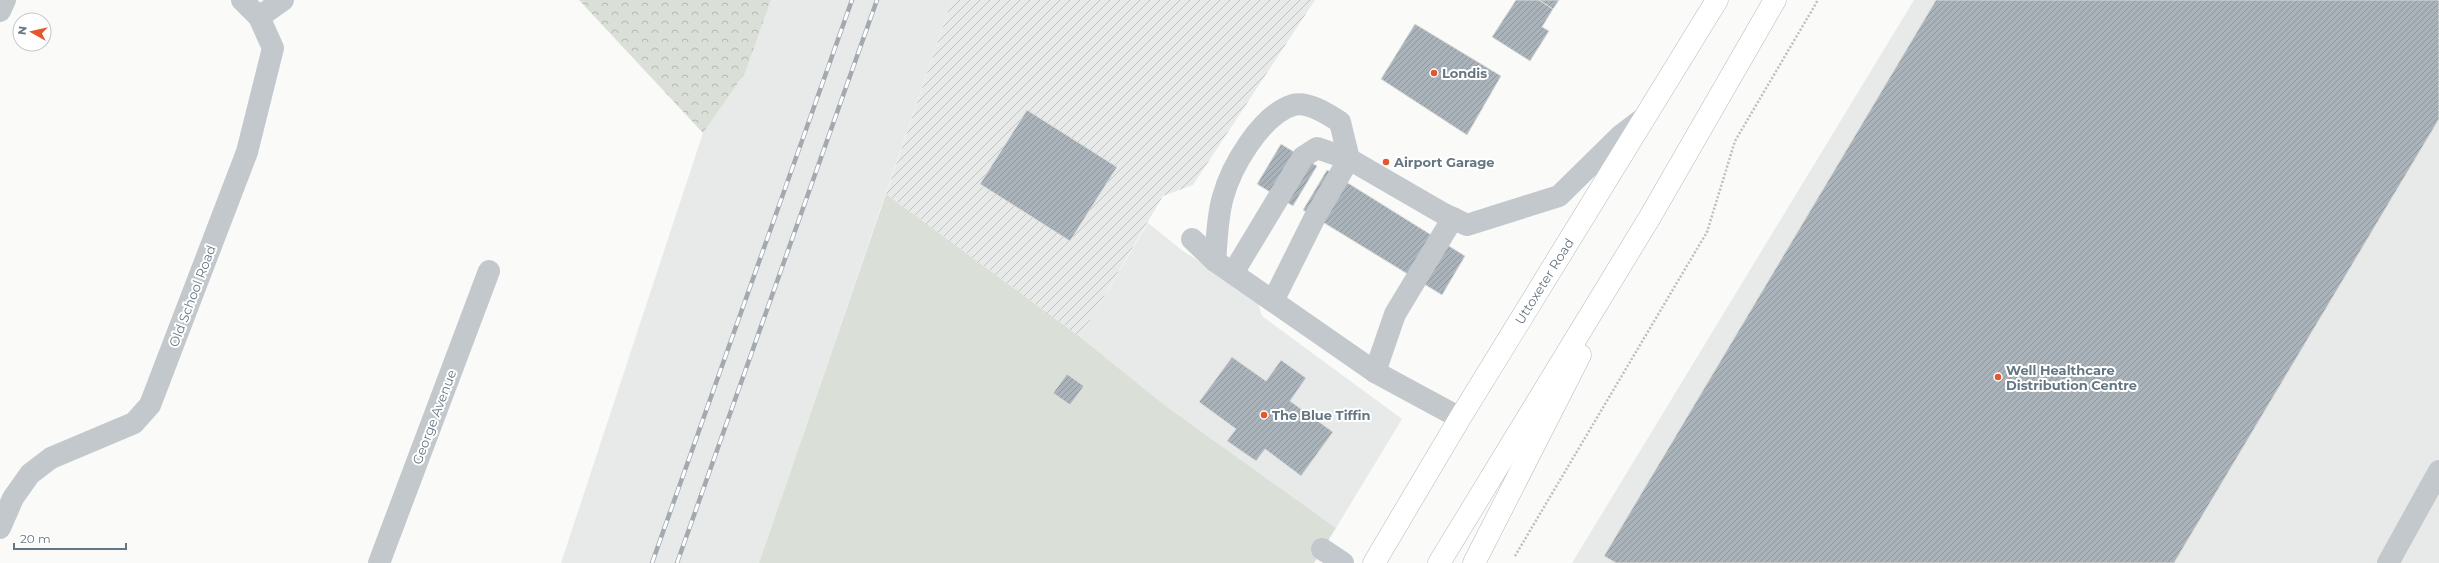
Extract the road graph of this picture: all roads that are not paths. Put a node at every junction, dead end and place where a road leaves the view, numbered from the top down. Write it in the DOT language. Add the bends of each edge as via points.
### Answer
graph roads {
  1 [pos="5,0"];
  2 [pos="242,0"];
  3 [pos="283,0"];
  4 [pos="1717,0"];
  5 [pos="1775,0"];
  6 [pos="0,11"];
  7 [pos="259,16"];
  8 [pos="1646,116"];
  9 [pos="1349,160"];
  10 [pos="1650,216"];
  11 [pos="1453,218"];
  12 [pos="1192,239"];
  13 [pos="1215,261"];
  14 [pos="489,271"];
  15 [pos="1233,273"];
  16 [pos="1273,301"];
  17 [pos="1375,372"];
  18 [pos="1460,418"];
  19 [pos="2439,471"];
  20 [pos="0,528"];
  21 [pos="1322,550"];
  22 [pos="379,563"];
  23 [pos="1343,563"];
  24 [pos="1374,563"];
  25 [pos="1438,563"];
  26 [pos="1474,563"];
  27 [pos="2388,563"];
  1 -- 6 [label="street"];
  2 -- 7 [label="street, Old School Road"];
  3 -- 7 [label="street"];
  4 -- 8 [label="highway, Uttoxeter Road"];
  5 -- 10 [label="highway"];
  7 -- 20 [label="street, Old School Road" via="274,48 247,152 150,405 134,423 51,458 30,474 12,498"];
  8 -- 11 [label="street" via="1620,136 1559,196 1467,225"];
  8 -- 18 [label="highway, Uttoxeter Road"];
  9 -- 11 [label="street"];
  9 -- 13 [label="street" via="1340,122 1319,108 1294,105 1274,116 1241,154 1222,198"];
  9 -- 15 [label="street" via="1317,148 1303,157"];
  9 -- 16 [label="street" via="1315,217"];
  10 -- 25 [label="highway"];
  10 -- 26 [label="highway"];
  11 -- 17 [label="street" via="1394,314"];
  12 -- 13 [label="street"];
  13 -- 15 [label="street"];
  14 -- 22 [label="street, George Avenue"];
  15 -- 16 [label="street"];
  16 -- 17 [label="street"];
  17 -- 18 [label="street"];
  18 -- 24 [label="highway, Uttoxeter Road"];
  19 -- 27 [label="street"];
  21 -- 23 [label="street"];
}
